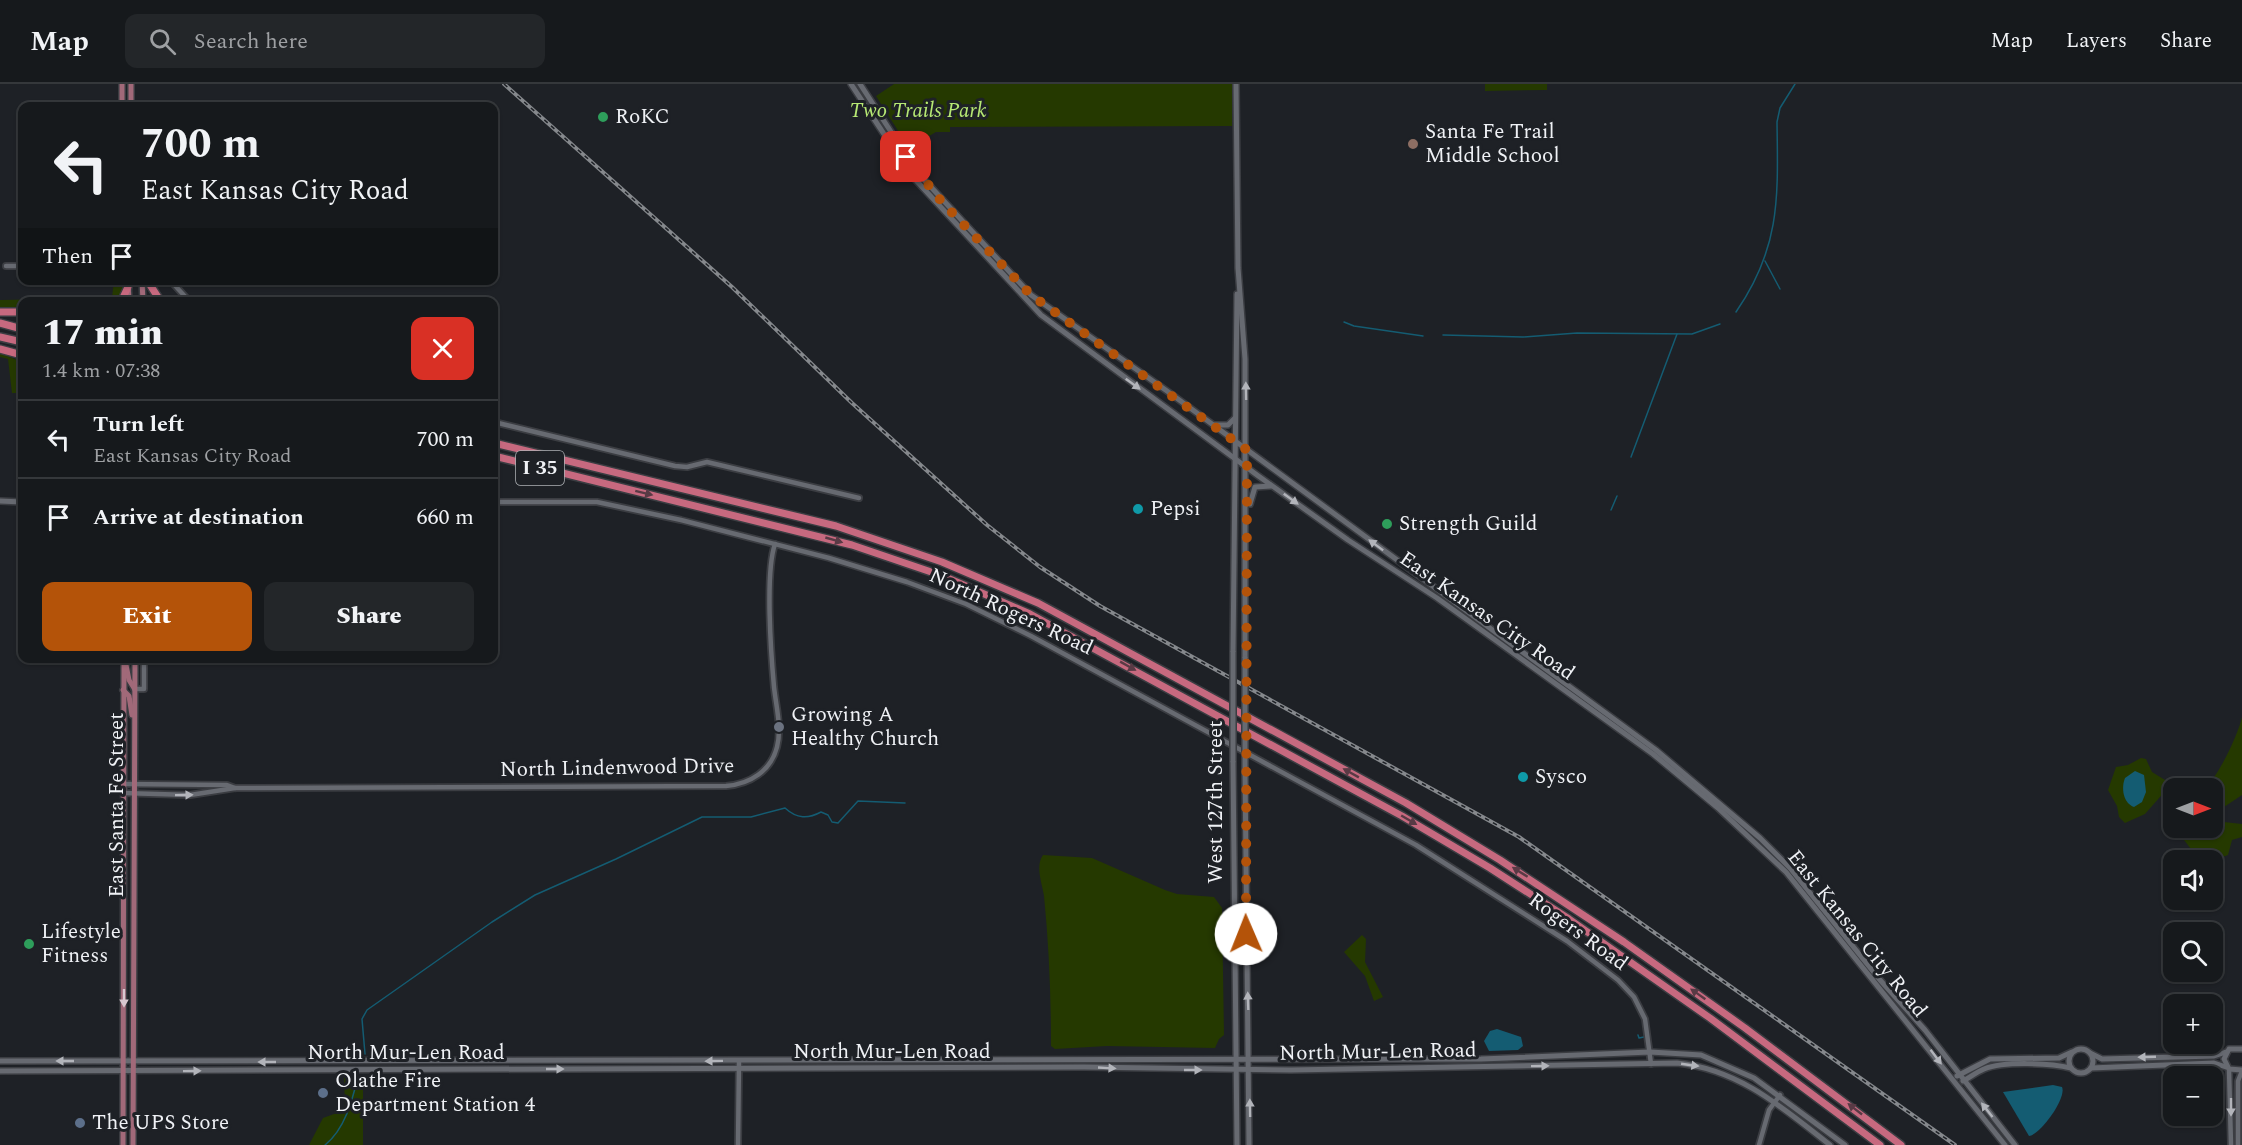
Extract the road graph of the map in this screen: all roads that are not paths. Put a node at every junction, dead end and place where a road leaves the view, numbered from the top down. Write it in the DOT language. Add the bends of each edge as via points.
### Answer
graph roads {
  1 [pos="122,84"];
  2 [pos="131,84"];
  3 [pos="851,84"];
  4 [pos="860,84"];
  5 [pos="1236,84"];
  6 [pos="122,102"];
  7 [pos="131,102"];
  8 [pos="6,266"];
  9 [pos="18,266"];
  10 [pos="1238,268"];
  11 [pos="175,285"];
  12 [pos="185,297"];
  13 [pos="0,312"];
  14 [pos="18,312"];
  15 [pos="0,323"];
  16 [pos="18,328"];
  17 [pos="0,337"];
  18 [pos="18,341"];
  19 [pos="0,349"];
  20 [pos="18,355"];
  21 [pos="1235,416"];
  22 [pos="498,423"];
  23 [pos="1213,424"];
  24 [pos="1235,441"];
  25 [pos="498,444"];
  26 [pos="1247,450"];
  27 [pos="498,457"];
  28 [pos="1235,459"];
  29 [pos="1247,467"];
  30 [pos="1272,486"];
  31 [pos="859,498"];
  32 [pos="0,501"];
  33 [pos="18,502"];
  34 [pos="498,502"];
  35 [pos="1248,518"];
  36 [pos="775,544"];
  37 [pos="124,663"];
  38 [pos="125,663"];
  39 [pos="135,663"];
  40 [pos="144,663"];
  41 [pos="134,689"];
  42 [pos="123,690"];
  43 [pos="134,720"];
  44 [pos="123,784"];
  45 [pos="134,785"];
  46 [pos="235,788"];
  47 [pos="123,793"];
  48 [pos="133,794"];
  49 [pos="1440,860"];
  50 [pos="2242,1048"];
  51 [pos="1650,1052"];
  52 [pos="2072,1052"];
  53 [pos="2226,1052"];
  54 [pos="2091,1053"];
  55 [pos="1237,1059"];
  56 [pos="1250,1059"];
  57 [pos="739,1060"];
  58 [pos="0,1061"];
  59 [pos="123,1061"];
  60 [pos="134,1061"];
  61 [pos="1651,1064"];
  62 [pos="2071,1068"];
  63 [pos="2091,1068"];
  64 [pos="2228,1068"];
  65 [pos="739,1069"];
  66 [pos="1237,1070"];
  67 [pos="1250,1070"];
  68 [pos="2242,1070"];
  69 [pos="0,1071"];
  70 [pos="134,1072"];
  71 [pos="123,1073"];
  72 [pos="1959,1075"];
  73 [pos="1964,1080"];
  74 [pos="1955,1082"];
  75 [pos="1779,1095"];
  76 [pos="1774,1102"];
  77 [pos="123,1145"];
  78 [pos="133,1145"];
  79 [pos="738,1145"];
  80 [pos="1237,1145"];
  81 [pos="1250,1145"];
  82 [pos="1759,1145"];
  83 [pos="1830,1145"];
  84 [pos="1845,1145"];
  85 [pos="1880,1145"];
  86 [pos="1901,1145"];
  87 [pos="2005,1145"];
  88 [pos="2015,1145"];
  89 [pos="2231,1145"];
  90 [pos="2238,1145"];
  1 -- 6 [label="main road"];
  2 -- 7 [label="main road"];
  3 -- 28 [label="main road, East Kansas City Road, one-way" via="911,175 1032,308"];
  4 -- 23 [label="main road, East Kansas City Road" via="917,172 1018,283"];
  5 -- 10 [label="main road"];
  8 -- 9 [label="street"];
  10 -- 21 [label="main road, West 127th Street"];
  26 -- 10 [label="main road, West 127th Street, one-way"];
  11 -- 12 [label="street"];
  13 -- 14 [label="highway"];
  15 -- 16 [label="highway"];
  17 -- 18 [label="highway"];
  19 -- 20 [label="highway"];
  21 -- 23 [label="main road" via="1228,424"];
  21 -- 24 [label="main road, West 127th Street"];
  22 -- 31 [label="street" via="675,466 707,462"];
  23 -- 24 [label="main road, East Kansas City Road"];
  24 -- 26 [label="main road, East Kansas City Road"];
  24 -- 28 [label="main road, West 127th Street"];
  86 -- 25 [label="highway, I 35, one-way" via="1727,1015 1500,860 1396,798 1038,603 942,562 836,526"];
  26 -- 29 [label="main road, West 127th Street"];
  72 -- 26 [label="main road, East Kansas City Road, one-way" via="1790,868 1730,811 1656,750"];
  27 -- 85 [label="highway, I 35, one-way" via="852,545 943,576 1038,618 1490,868 1734,1036"];
  28 -- 29 [label="main road, East Kansas City Road"];
  28 -- 55 [label="main road, West 127th Street, bridge" via="1233,761"];
  29 -- 30 [label="main road, East Kansas City Road"];
  29 -- 35 [label="main road, West 127th Street"];
  30 -- 35 [label="main road" via="1258,485 1253,489"];
  30 -- 74 [label="main road, East Kansas City Road, one-way" via="1437,598 1653,754 1718,808 1786,872"];
  32 -- 33 [label="main road"];
  34 -- 36 [label="street, North Rogers Road" via="610,504"];
  56 -- 35 [label="main road, West 127th Street, one-way, bridge" via="1245,887"];
  36 -- 46 [label="street, North Lindenwood Drive" via="771,564 772,650 779,737 772,760 755,778 718,786"];
  36 -- 49 [label="street, North Rogers Road" via="856,565 966,604 1086,664"];
  37 -- 42 [label="main road, East Santa Fe Street"];
  38 -- 41 [label="main road"];
  39 -- 41 [label="main road, East Santa Fe Street"];
  40 -- 41 [label="street, East Santa Fe Street" via="144,689"];
  41 -- 43 [label="main road, East Santa Fe Street"];
  42 -- 43 [label="main road" via="129,696"];
  42 -- 44 [label="main road, East Santa Fe Street"];
  43 -- 45 [label="main road, East Santa Fe Street"];
  44 -- 45 [label="street, North Lindenwood Drive"];
  44 -- 47 [label="main road, East Santa Fe Street"];
  45 -- 46 [label="street, North Lindenwood Drive"];
  45 -- 48 [label="main road, East Santa Fe Street"];
  48 -- 46 [label="street, North Lindenwood Drive, one-way" via="190,795"];
  47 -- 48 [label="street, North Lindenwood Drive"];
  47 -- 59 [label="main road, East Santa Fe Street, one-way"];
  48 -- 60 [label="main road, East Santa Fe Street"];
  49 -- 51 [label="street, Rogers Road" via="1560,936 1624,985 1645,1019"];
  50 -- 53 [label="main road" via="2233,1047"];
  51 -- 56 [label="main road, North Mur-Len Road" via="1481,1059"];
  51 -- 61 [label="street, Rogers Road"];
  51 -- 75 [label="main road, North Mur-Len Road" via="1692,1054 1719,1061"];
  52 -- 54 [label="main road" via="2080,1049"];
  52 -- 62 [label="main road" via="2068,1062"];
  52 -- 72 [label="main road" via="2059,1058 1990,1059"];
  53 -- 54 [label="main road, one-way" via="2214,1056 2102,1059"];
  53 -- 64 [label="main road"];
  54 -- 63 [label="main road"];
  55 -- 56 [label="main road, North Mur-Len Road"];
  55 -- 57 [label="main road, North Mur-Len Road"];
  55 -- 66 [label="main road, West 127th Street"];
  56 -- 67 [label="main road, West 127th Street"];
  57 -- 60 [label="main road, North Mur-Len Road, one-way"];
  57 -- 65 [label="street"];
  59 -- 58 [label="main road, North Mur-Len Road, one-way"];
  59 -- 60 [label="main road, North Mur-Len Road"];
  59 -- 71 [label="main road, East Santa Fe Street"];
  60 -- 70 [label="main road, East Santa Fe Street"];
  67 -- 61 [label="main road, North Mur-Len Road, one-way"];
  61 -- 76 [label="main road, North Mur-Len Road, one-way" via="1714,1070 1744,1082"];
  62 -- 63 [label="main road" via="2080,1073"];
  62 -- 73 [label="main road" via="2000,1065"];
  63 -- 64 [label="main road" via="2214,1063"];
  64 -- 68 [label="main road"];
  64 -- 89 [label="street, one-way"];
  65 -- 66 [label="main road, North Mur-Len Road, one-way"];
  70 -- 65 [label="main road, North Mur-Len Road, one-way"];
  65 -- 79 [label="street"];
  66 -- 67 [label="main road, North Mur-Len Road"];
  66 -- 80 [label="main road, West 127th Street"];
  81 -- 67 [label="main road, West 127th Street, one-way"];
  68 -- 90 [label="street" via="2238,1081"];
  69 -- 71 [label="main road, North Mur-Len Road"];
  70 -- 71 [label="main road, North Mur-Len Road"];
  70 -- 78 [label="main road, East Santa Fe Street"];
  71 -- 77 [label="main road, East Santa Fe Street"];
  72 -- 73 [label="main road, East Kansas City Road"];
  72 -- 74 [label="main road"];
  73 -- 74 [label="main road"];
  88 -- 73 [label="main road, East Kansas City Road, one-way"];
  74 -- 87 [label="main road, East Kansas City Road"];
  75 -- 76 [label="street"];
  75 -- 84 [label="main road, North Mur-Len Road"];
  76 -- 82 [label="street"];
  76 -- 83 [label="main road, North Mur-Len Road"];
}
